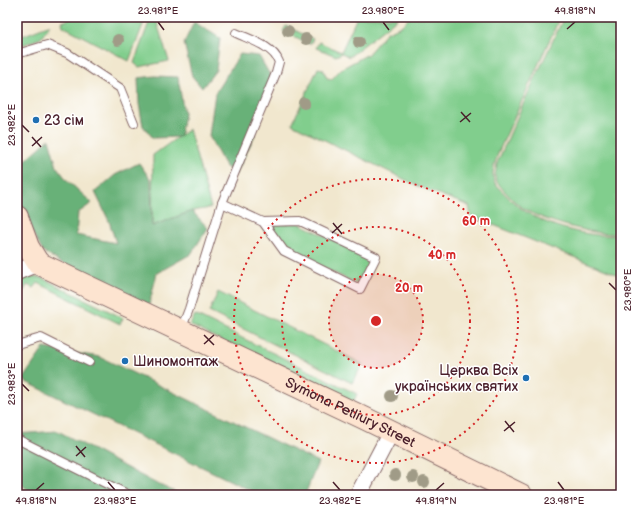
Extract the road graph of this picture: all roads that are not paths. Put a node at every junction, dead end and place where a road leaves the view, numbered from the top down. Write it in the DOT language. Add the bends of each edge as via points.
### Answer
graph roads {
  1 [pos="236,33"];
  2 [pos="17,54"];
  3 [pos="134,123"];
  4 [pos="222,203"];
  5 [pos="17,217"];
  6 [pos="263,222"];
  7 [pos="38,263"];
  8 [pos="17,272"];
  9 [pos="180,330"];
  10 [pos="17,345"];
  11 [pos="89,362"];
  12 [pos="391,432"];
  13 [pos="17,439"];
  14 [pos="129,495"];
  15 [pos="358,495"];
  16 [pos="520,495"];
  1 -- 4 [label="lane" via="274,52 279,62"];
  2 -- 3 [label="lane" via="47,45 67,53 120,88"];
  4 -- 6 [label="lane"];
  4 -- 9 [label="lane"];
  5 -- 7 [label="street" via="28,247"];
  6 -- 6 [label="lane" via="300,221 376,257 360,289 284,251"];
  7 -- 8 [label="street"];
  7 -- 9 [label="street, Symona Petliury Street"];
  9 -- 12 [label="street, Symona Petliury Street"];
  10 -- 11 [label="lane" via="41,338"];
  12 -- 15 [label="street"];
  12 -- 16 [label="street, Symona Petliury Street" via="495,486"];
  13 -- 14 [label="lane"];
}
